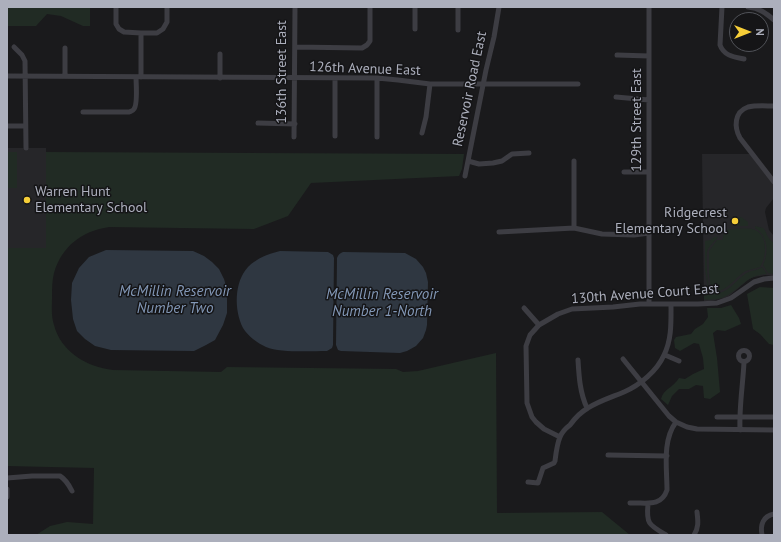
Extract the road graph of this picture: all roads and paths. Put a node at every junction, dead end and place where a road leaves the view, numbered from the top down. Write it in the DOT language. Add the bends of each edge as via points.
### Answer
graph roads {
  1 [pos="116,7"];
  2 [pos="167,7"];
  3 [pos="295,7"];
  4 [pos="370,7"];
  5 [pos="415,7"];
  6 [pos="458,7"];
  7 [pos="499,7"];
  8 [pos="649,7"];
  9 [pos="722,7"];
  10 [pos="748,7"];
  11 [pos="774,20"];
  12 [pos="415,28"];
  13 [pos="458,30"];
  14 [pos="141,33"];
  15 [pos="14,47"];
  16 [pos="295,47"];
  17 [pos="65,48"];
  18 [pos="220,54"];
  19 [pos="617,55"];
  20 [pos="649,56"];
  21 [pos="744,59"];
  22 [pos="7,76"];
  23 [pos="25,76"];
  24 [pos="65,76"];
  25 [pos="138,77"];
  26 [pos="220,78"];
  27 [pos="295,78"];
  28 [pos="335,78"];
  29 [pos="377,78"];
  30 [pos="430,84"];
  31 [pos="484,84"];
  32 [pos="578,84"];
  33 [pos="616,97"];
  34 [pos="649,100"];
  35 [pos="774,106"];
  36 [pos="82,112"];
  37 [pos="258,123"];
  38 [pos="294,124"];
  39 [pos="7,126"];
  40 [pos="26,126"];
  41 [pos="422,133"];
  42 [pos="294,136"];
  43 [pos="335,136"];
  44 [pos="377,137"];
  45 [pos="26,148"];
  46 [pos="529,153"];
  47 [pos="468,161"];
  48 [pos="574,161"];
  49 [pos="624,172"];
  50 [pos="649,172"];
  51 [pos="465,176"];
  52 [pos="774,182"];
  53 [pos="574,228"];
  54 [pos="499,232"];
  55 [pos="649,233"];
  56 [pos="774,278"];
  57 [pos="649,304"];
  58 [pos="671,304"];
  59 [pos="524,308"];
  60 [pos="539,325"];
  61 [pos="665,355"];
  62 [pos="623,359"];
  63 [pos="578,360"];
  64 [pos="680,361"];
  65 [pos="744,362"];
  66 [pos="640,382"];
  67 [pos="587,408"];
  68 [pos="717,417"];
  69 [pos="739,417"];
  70 [pos="774,417"];
  71 [pos="676,422"];
  72 [pos="740,430"];
  73 [pos="774,430"];
  74 [pos="560,437"];
  75 [pos="608,455"];
  76 [pos="667,456"];
  77 [pos="7,478"];
  78 [pos="528,482"];
  79 [pos="7,489"];
  80 [pos="72,491"];
  81 [pos="7,497"];
  82 [pos="630,503"];
  83 [pos="648,504"];
  84 [pos="697,512"];
  85 [pos="774,514"];
  86 [pos="666,535"];
  87 [pos="694,535"];
  88 [pos="762,535"];
  1 -- 14 [label="street" via="117,26 120,30"];
  2 -- 14 [label="street" via="166,25 163,29 157,33"];
  3 -- 16 [label="street, 136th Street East"];
  4 -- 16 [label="street" via="370,41 362,48"];
  5 -- 12 [label="street"];
  6 -- 13 [label="street"];
  7 -- 31 [label="street, Reservoir Road East"];
  8 -- 20 [label="street, 129th Street East"];
  9 -- 21 [label="street" via="722,50"];
  10 -- 11 [label="street" via="763,12"];
  14 -- 25 [label="street"];
  15 -- 23 [label="street" via="24,58"];
  16 -- 27 [label="street, 136th Street East"];
  17 -- 24 [label="street"];
  18 -- 26 [label="street"];
  19 -- 20 [label="street"];
  20 -- 34 [label="street, 129th Street East"];
  22 -- 23 [label="street, 126th Avenue East"];
  23 -- 24 [label="street, 126th Avenue East"];
  23 -- 40 [label="street"];
  24 -- 25 [label="street, 126th Avenue East"];
  25 -- 26 [label="street, 126th Avenue East"];
  25 -- 36 [label="street" via="133,110"];
  26 -- 27 [label="street, 126th Avenue East"];
  27 -- 28 [label="street, 126th Avenue East"];
  27 -- 38 [label="street, 136th Street East"];
  28 -- 29 [label="street, 126th Avenue East"];
  28 -- 43 [label="street"];
  29 -- 30 [label="street, 126th Avenue East"];
  29 -- 44 [label="street"];
  30 -- 31 [label="street, 126th Avenue East"];
  30 -- 41 [label="street"];
  31 -- 32 [label="street, 126th Avenue East"];
  31 -- 47 [label="street, Reservoir Road East"];
  33 -- 34 [label="street"];
  34 -- 50 [label="street, 129th Street East"];
  35 -- 52 [label="street" via="746,108 741,111 736,121 740,138"];
  37 -- 38 [label="street"];
  38 -- 42 [label="street, 136th Street East"];
  39 -- 40 [label="street"];
  40 -- 45 [label="street"];
  46 -- 47 [label="street" via="512,154 502,161 493,163 479,164"];
  47 -- 51 [label="street, Reservoir Road East"];
  48 -- 53 [label="street"];
  49 -- 50 [label="street"];
  50 -- 55 [label="street, 129th Street East"];
  53 -- 54 [label="street"];
  53 -- 55 [label="street" via="602,234"];
  55 -- 57 [label="street, 129th Street East"];
  56 -- 58 [label="street, 130th Avenue Court East" via="754,282 731,298 717,303"];
  57 -- 58 [label="street, 130th Avenue Court East"];
  57 -- 60 [label="street, 130th Avenue Court East" via="568,310"];
  58 -- 61 [label="street" via="671,330"];
  59 -- 60 [label="street"];
  60 -- 74 [label="street" via="530,335 526,346 527,403 536,422"];
  61 -- 64 [label="street"];
  61 -- 66 [label="street" via="653,371"];
  62 -- 66 [label="street"];
  63 -- 67 [label="street" via="581,392"];
  65 -- 69 [label="street"];
  66 -- 67 [label="street" via="625,392"];
  66 -- 71 [label="street" via="664,412"];
  67 -- 74 [label="street"];
  68 -- 69 [label="street"];
  69 -- 70 [label="street"];
  69 -- 72 [label="street"];
  71 -- 72 [label="street" via="697,429"];
  71 -- 76 [label="street" via="667,445"];
  72 -- 73 [label="street"];
  74 -- 78 [label="street" via="554,463 543,468 538,483"];
  75 -- 76 [label="street"];
  76 -- 83 [label="street" via="666,491 660,500"];
  77 -- 80 [label="street" via="60,476"];
  79 -- 81 [label="street"];
  82 -- 83 [label="street"];
  83 -- 86 [label="street" via="649,523"];
  84 -- 87 [label="street" via="699,522"];
  85 -- 88 [label="street" via="764,520"];
}
